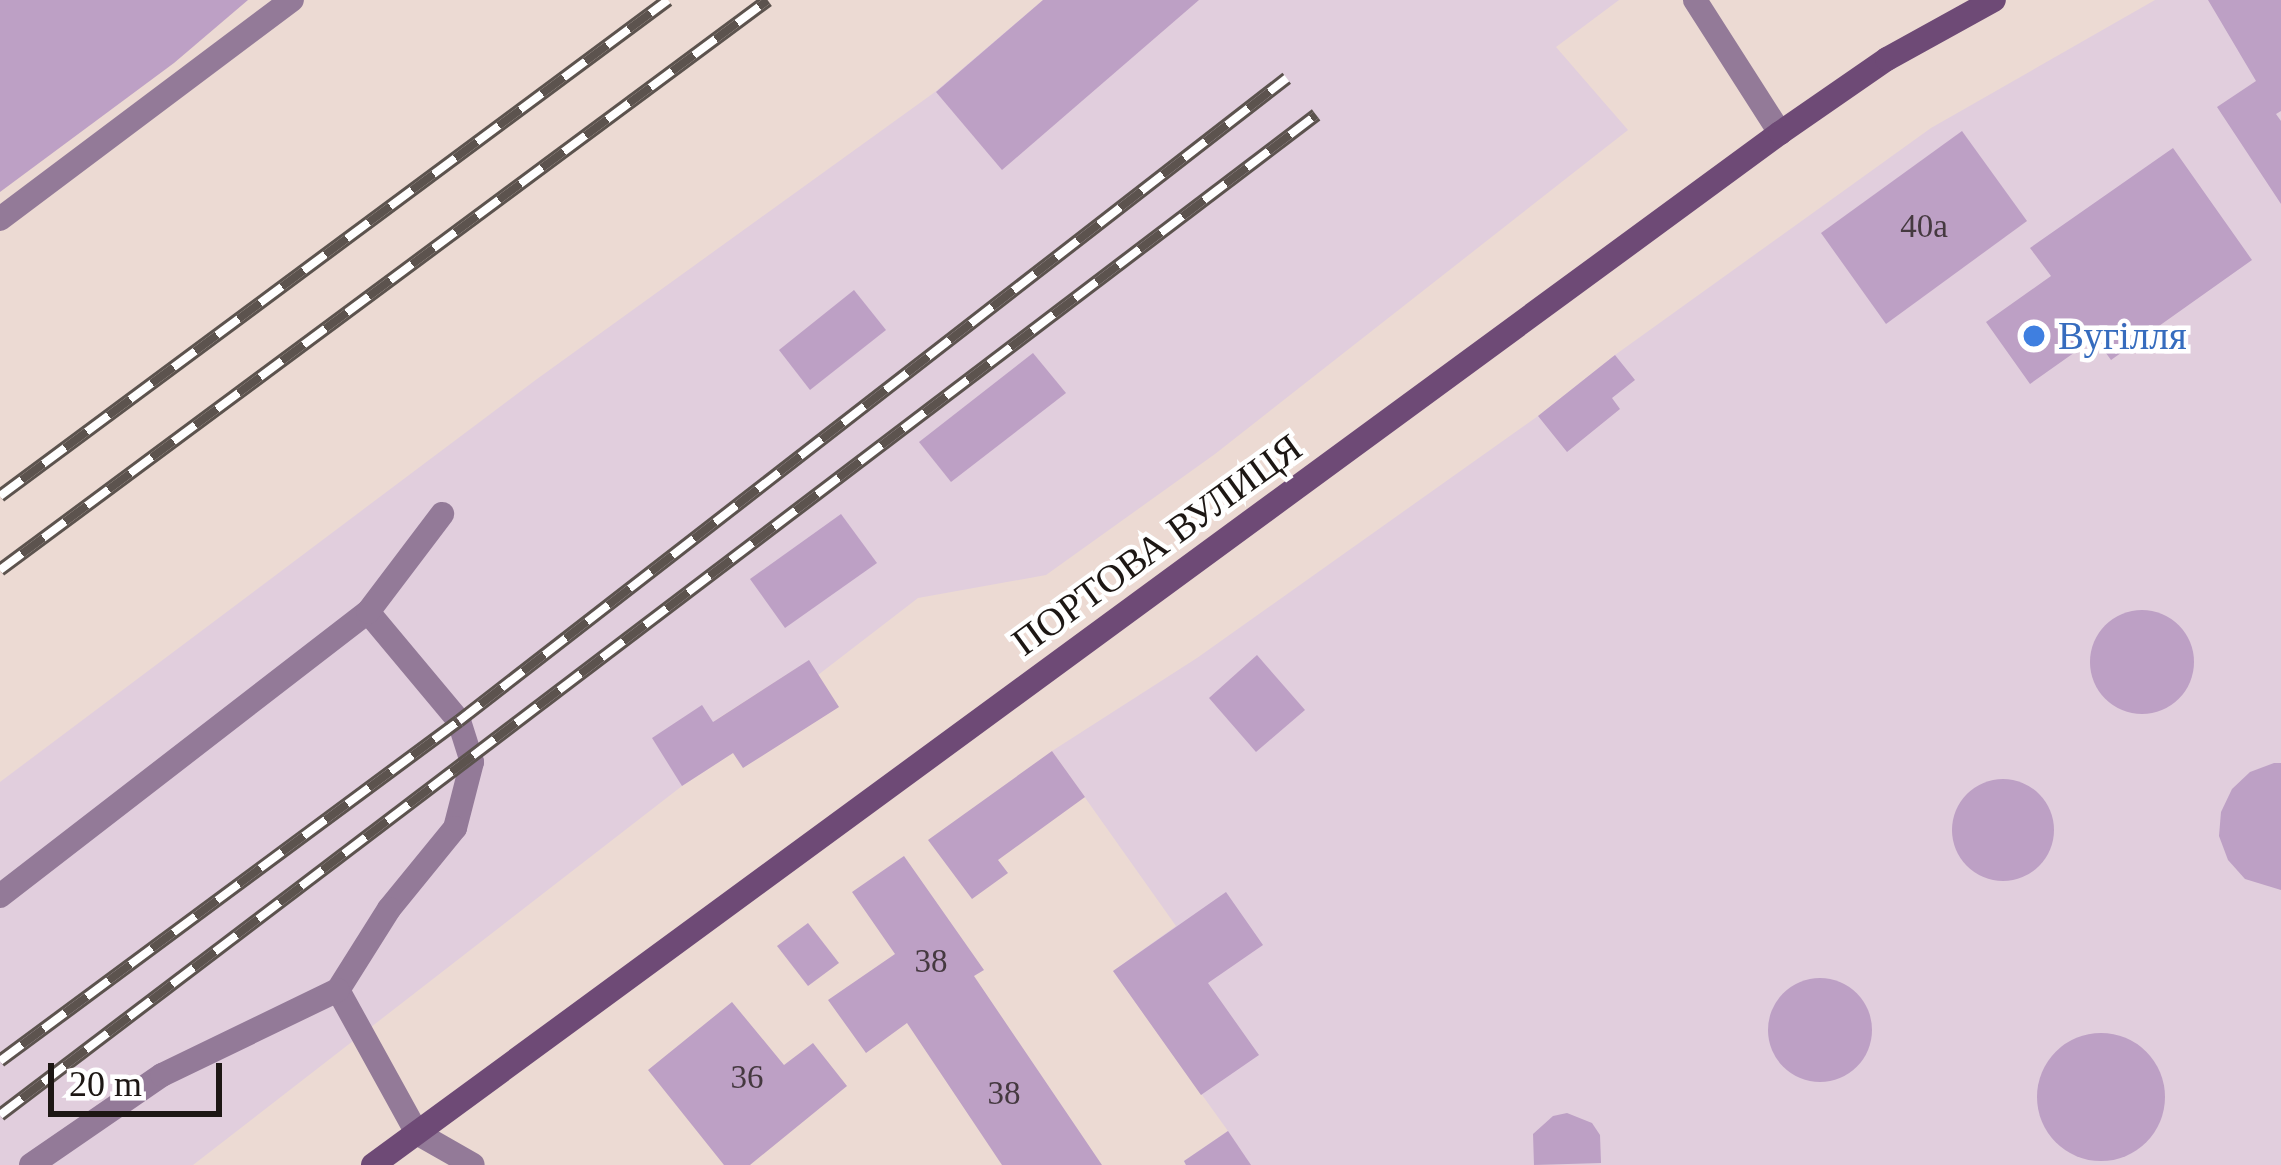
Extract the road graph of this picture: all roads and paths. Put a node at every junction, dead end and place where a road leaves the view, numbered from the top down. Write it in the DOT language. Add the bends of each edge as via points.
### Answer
graph roads {
  1 [pos="292,0"];
  2 [pos="1695,0"];
  3 [pos="1994,0"];
  4 [pos="1780,133"];
  5 [pos="0,219"];
  6 [pos="442,514"];
  7 [pos="368,612"];
  8 [pos="0,896"];
  9 [pos="338,990"];
  10 [pos="417,1132"];
  11 [pos="31,1165"];
  12 [pos="374,1165"];
  13 [pos="473,1165"];
  1 -- 5 [label="street"];
  2 -- 4 [label="street"];
  3 -- 4 [label="main road, ПОРТОВА ВУЛИЦЯ" via="1887,59"];
  4 -- 10 [label="main road, ПОРТОВА ВУЛИЦЯ"];
  6 -- 7 [label="street"];
  7 -- 8 [label="street"];
  7 -- 9 [label="street" via="459,721 472,762 455,828 389,909"];
  9 -- 10 [label="street"];
  9 -- 11 [label="street" via="162,1075"];
  10 -- 12 [label="main road, ПОРТОВА ВУЛИЦЯ"];
  10 -- 13 [label="street"];
}
